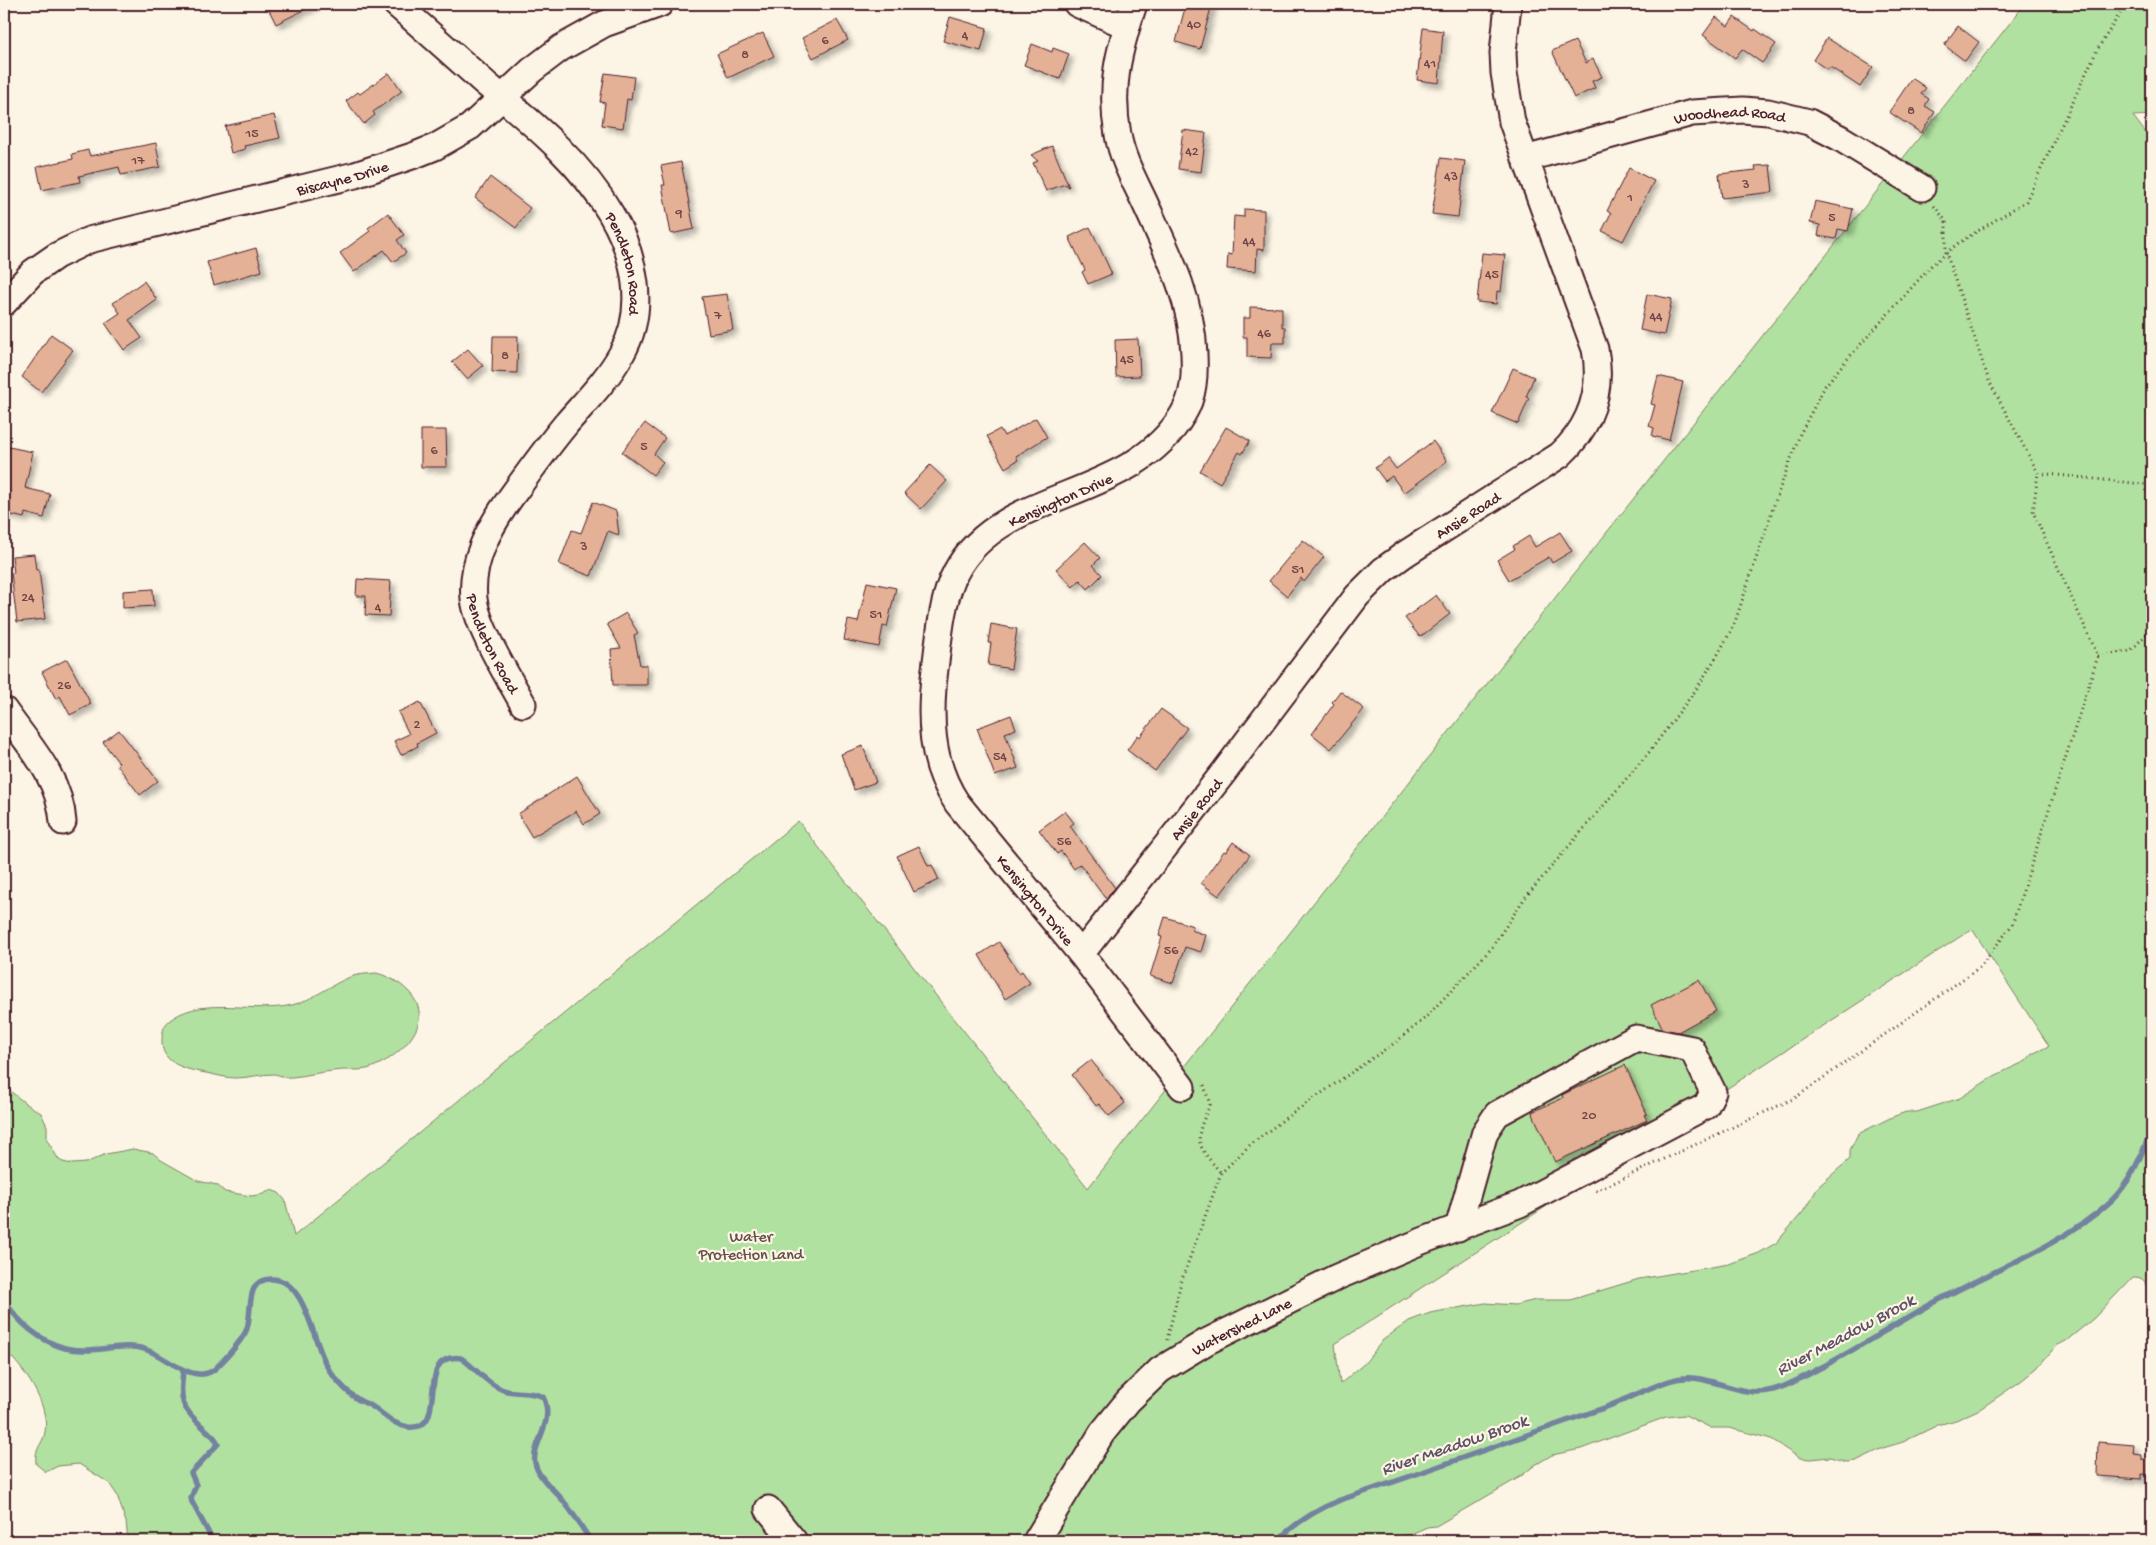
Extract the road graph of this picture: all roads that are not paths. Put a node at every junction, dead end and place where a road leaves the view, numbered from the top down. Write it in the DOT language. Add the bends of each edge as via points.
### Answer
graph roads {
  1 [pos="396,4"];
  2 [pos="660,4"];
  3 [pos="1076,4"];
  4 [pos="1508,4"];
  5 [pos="1130,15"];
  6 [pos="503,98"];
  7 [pos="1525,159"];
  8 [pos="1922,188"];
  9 [pos="4,303"];
  10 [pos="523,704"];
  11 [pos="4,710"];
  12 [pos="63,822"];
  13 [pos="1081,954"];
  14 [pos="1192,1083"];
  15 [pos="1458,1228"];
  16 [pos="768,1509"];
  17 [pos="794,1541"];
  18 [pos="1036,1541"];
  1 -- 6 [label="street, Pendleton Road"];
  2 -- 6 [label="street, Biscayne Drive" via="586,33 544,60"];
  3 -- 5 [label="street"];
  4 -- 7 [label="street, Ansie Road" via="1503,53 1506,92"];
  5 -- 13 [label="street, Kensington Drive" via="1115,74 1118,136 1128,167 1187,301 1193,329 1194,386 1179,420 1146,456 1109,478 1017,516 988,535 967,555 946,599 933,687 934,748 950,794"];
  6 -- 9 [label="street, Biscayne Drive" via="454,137 392,164 89,240 33,272"];
  6 -- 10 [label="street, Pendleton Road" via="568,159 602,200 630,256 636,296 634,323 621,356 500,512 487,532 479,555 474,602 495,652"];
  7 -- 8 [label="street, Woodhead Road" via="1692,113 1743,110 1768,112 1809,122"];
  7 -- 13 [label="street, Ansie Road" via="1595,349 1598,384 1589,418 1560,455 1405,554 1357,596"];
  11 -- 12 [label="street" via="45,766 62,806"];
  13 -- 14 [label="street, Kensington Drive"];
  15 -- 15 [label="street, Watershed Lane" via="1520,1204 1706,1106 1713,1092 1692,1050 1636,1038 1497,1114 1485,1132"];
  15 -- 18 [label="street, Watershed Lane" via="1338,1277 1206,1342 1160,1370 1128,1401 1102,1433"];
  16 -- 17 [label="street"];
}
